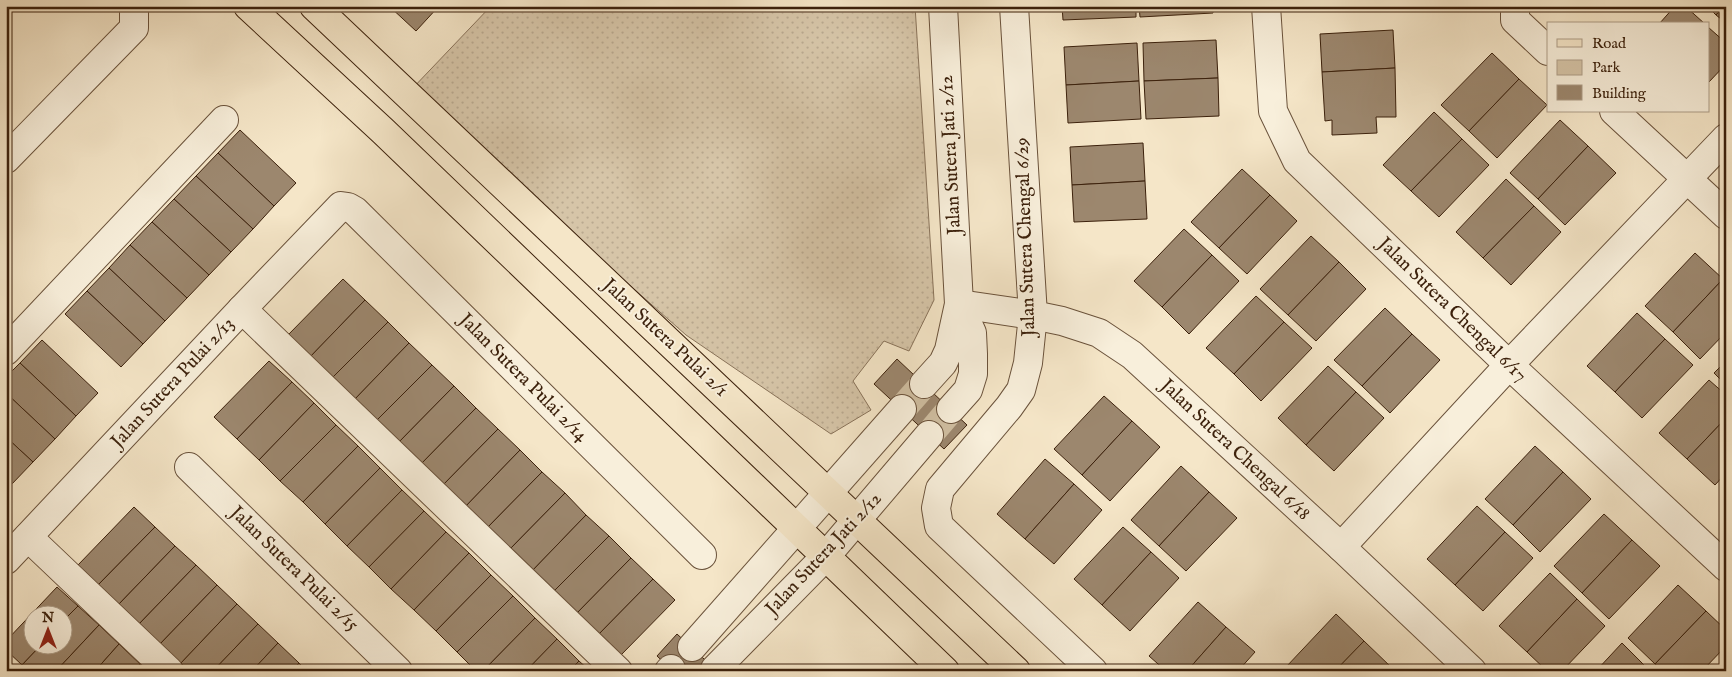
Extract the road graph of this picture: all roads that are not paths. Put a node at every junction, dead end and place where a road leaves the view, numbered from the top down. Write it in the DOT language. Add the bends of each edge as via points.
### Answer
graph roads {
  1 [pos="248,6"];
  2 [pos="314,6"];
  3 [pos="943,6"];
  4 [pos="1014,6"];
  5 [pos="1266,6"];
  6 [pos="1514,6"];
  7 [pos="134,17"];
  8 [pos="1547,50"];
  9 [pos="1615,112"];
  10 [pos="224,120"];
  11 [pos="1726,138"];
  12 [pos="6,159"];
  13 [pos="1687,178"];
  14 [pos="342,206"];
  15 [pos="1726,215"];
  16 [pos="959,304"];
  17 [pos="242,309"];
  18 [pos="1033,315"];
  19 [pos="6,351"];
  20 [pos="1509,366"];
  21 [pos="924,384"];
  22 [pos="902,410"];
  23 [pos="951,410"];
  24 [pos="929,435"];
  25 [pos="189,467"];
  26 [pos="828,493"];
  27 [pos="857,520"];
  28 [pos="796,528"];
  29 [pos="28,537"];
  30 [pos="1340,547"];
  31 [pos="702,555"];
  32 [pos="826,556"];
  33 [pos="6,560"];
  34 [pos="1726,567"];
  35 [pos="692,647"];
  36 [pos="714,669"];
  37 [pos="170,671"];
  38 [pos="398,671"];
  39 [pos="618,671"];
  40 [pos="945,671"];
  41 [pos="1016,671"];
  42 [pos="1093,671"];
  43 [pos="1472,671"];
  1 -- 28 [label="main road" via="383,131"];
  2 -- 26 [label="main road, Jalan Sutera Pulai 2/1"];
  3 -- 16 [label="street, Jalan Sutera Jati 2/12"];
  4 -- 18 [label="street, Jalan Sutera Chengal 6/29"];
  5 -- 20 [label="street, Jalan Sutera Chengal 6/17" via="1272,111 1297,161"];
  6 -- 8 [label="street" via="1515,20"];
  7 -- 12 [label="street"];
  9 -- 13 [label="street"];
  10 -- 19 [label="street"];
  11 -- 13 [label="street"];
  13 -- 15 [label="street"];
  13 -- 20 [label="street"];
  14 -- 17 [label="street, Jalan Sutera Pulai 2/13"];
  14 -- 31 [label="street, Jalan Sutera Pulai 2/14" via="354,211"];
  16 -- 18 [label="street, Jalan Sutera Chengal 6/18"];
  16 -- 21 [label="street, Jalan Sutera Jati 2/12" via="949,350 943,363"];
  16 -- 23 [label="street, Jalan Sutera Jati 2/12" via="972,333 973,374 968,390"];
  17 -- 29 [label="street, Jalan Sutera Pulai 2/13"];
  17 -- 39 [label="street"];
  18 -- 30 [label="street, Jalan Sutera Chengal 6/18" via="1099,333 1132,355"];
  18 -- 42 [label="street, Jalan Sutera Chengal 6/29" via="1028,363 1020,390 940,489 937,517 939,526"];
  20 -- 30 [label="street"];
  20 -- 34 [label="street, Jalan Sutera Chengal 6/17"];
  22 -- 26 [label="street, Jalan Sutera Jati 2/12"];
  24 -- 27 [label="street, Jalan Sutera Jati 2/12"];
  25 -- 38 [label="street, Jalan Sutera Pulai 2/15"];
  26 -- 27 [label="main road, Jalan Sutera Pulai 2/1"];
  26 -- 28 [label="street, Jalan Sutera Jati 2/12"];
  27 -- 32 [label="street, Jalan Sutera Jati 2/12"];
  27 -- 41 [label="main road, Jalan Sutera Pulai 2/1"];
  28 -- 32 [label="main road"];
  28 -- 35 [label="street, Jalan Sutera Jati 2/12"];
  29 -- 33 [label="street, Jalan Sutera Pulai 2/13"];
  29 -- 37 [label="street"];
  30 -- 43 [label="street, Jalan Sutera Chengal 6/18"];
  32 -- 36 [label="street, Jalan Sutera Jati 2/12"];
  32 -- 40 [label="main road"];
}
